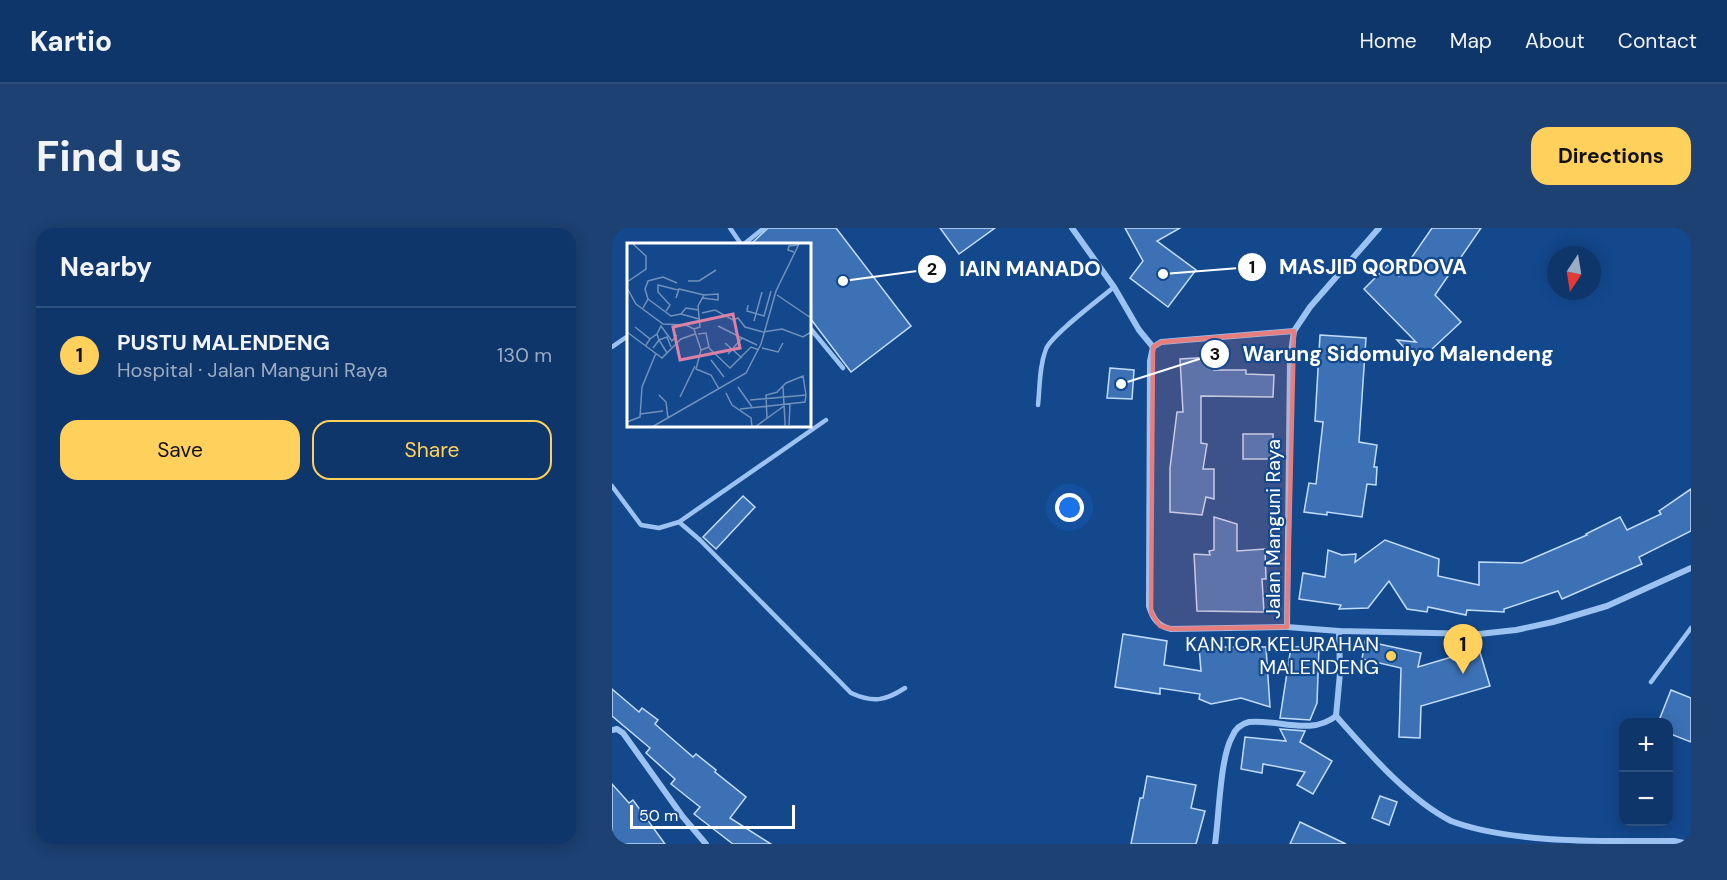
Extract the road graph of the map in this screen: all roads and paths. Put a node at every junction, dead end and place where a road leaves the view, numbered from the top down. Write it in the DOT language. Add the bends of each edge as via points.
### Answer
graph roads {
  1 [pos="730,228"];
  2 [pos="764,228"];
  3 [pos="1072,228"];
  4 [pos="1379,228"];
  5 [pos="742,243"];
  6 [pos="744,243"];
  7 [pos="1114,287"];
  8 [pos="812,330"];
  9 [pos="1294,331"];
  10 [pos="627,337"];
  11 [pos="612,347"];
  12 [pos="1153,347"];
  13 [pos="843,368"];
  14 [pos="1038,405"];
  15 [pos="826,420"];
  16 [pos="612,486"];
  17 [pos="679,522"];
  18 [pos="1691,568"];
  19 [pos="1287,627"];
  20 [pos="1691,628"];
  21 [pos="1339,631"];
  22 [pos="1651,682"];
  23 [pos="905,688"];
  24 [pos="1336,716"];
  25 [pos="612,730"];
  26 [pos="705,844"];
  27 [pos="1215,844"];
  28 [pos="1689,844"];
  1 -- 5 [label="lane"];
  2 -- 6 [label="lane"];
  3 -- 7 [label="street"];
  4 -- 9 [label="street, Jalan Manguni Raya" via="1328,285"];
  7 -- 12 [label="street"];
  7 -- 14 [label="lane" via="1047,347"];
  8 -- 13 [label="lane"];
  9 -- 12 [label="street" via="1161,342"];
  9 -- 19 [label="street, Jalan Manguni Raya" via="1290,359"];
  10 -- 11 [label="lane"];
  12 -- 19 [label="street" via="1151,613 1160,626 1172,629"];
  15 -- 17 [label="lane"];
  16 -- 17 [label="lane" via="642,525 659,528"];
  17 -- 23 [label="lane" via="851,693 864,699 883,699"];
  18 -- 21 [label="street, Jalan Manguni Raya" via="1607,606 1516,630 1479,634"];
  19 -- 21 [label="street, Jalan Manguni Raya"];
  20 -- 22 [label="lane"];
  21 -- 24 [label="street"];
  24 -- 27 [label="street" via="1308,726 1257,721 1241,725 1226,751"];
  24 -- 28 [label="street" via="1402,785 1448,820 1471,830 1510,838 1571,842"];
  25 -- 26 [label="street" via="623,733"];
}
